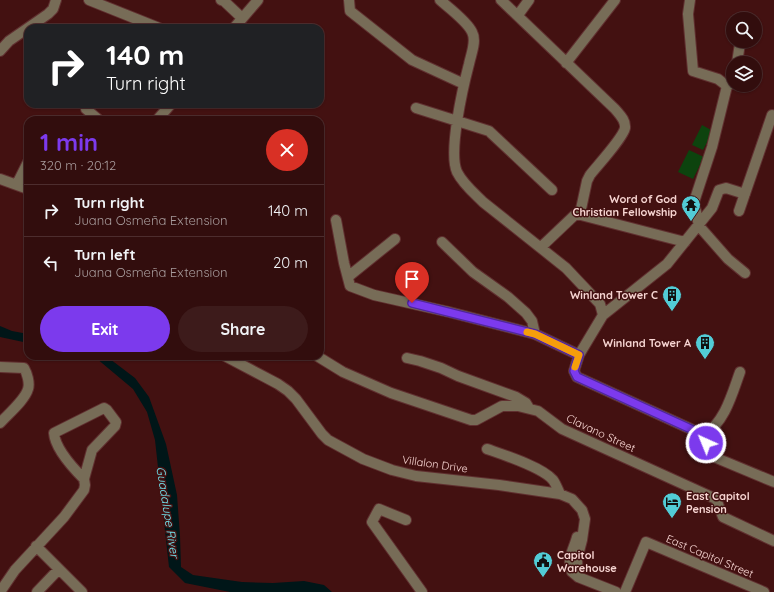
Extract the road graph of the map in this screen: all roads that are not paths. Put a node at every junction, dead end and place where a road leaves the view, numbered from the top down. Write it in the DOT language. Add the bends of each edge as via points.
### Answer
graph roads {
  1 [pos="56,0"];
  2 [pos="89,0"];
  3 [pos="221,0"];
  4 [pos="258,0"];
  5 [pos="349,0"];
  6 [pos="440,0"];
  7 [pos="501,0"];
  8 [pos="529,0"];
  9 [pos="615,0"];
  10 [pos="690,0"];
  11 [pos="518,15"];
  12 [pos="242,18"];
  13 [pos="34,24"];
  14 [pos="149,24"];
  15 [pos="237,24"];
  16 [pos="24,31"];
  17 [pos="0,51"];
  18 [pos="566,63"];
  19 [pos="726,82"];
  20 [pos="464,84"];
  21 [pos="727,92"];
  22 [pos="168,108"];
  23 [pos="416,108"];
  24 [pos="86,109"];
  25 [pos="94,116"];
  26 [pos="160,116"];
  27 [pos="772,116"];
  28 [pos="457,122"];
  29 [pos="24,170"];
  30 [pos="0,179"];
  31 [pos="17,184"];
  32 [pos="24,187"];
  33 [pos="552,190"];
  34 [pos="745,194"];
  35 [pos="739,211"];
  36 [pos="577,214"];
  37 [pos="336,220"];
  38 [pos="699,226"];
  39 [pos="395,239"];
  40 [pos="442,242"];
  41 [pos="685,242"];
  42 [pos="541,247"];
  43 [pos="744,273"];
  44 [pos="349,276"];
  45 [pos="602,315"];
  46 [pos="535,334"];
  47 [pos="579,355"];
  48 [pos="407,358"];
  49 [pos="233,360"];
  50 [pos="324,360"];
  51 [pos="0,367"];
  52 [pos="740,372"];
  53 [pos="529,408"];
  54 [pos="0,423"];
  55 [pos="704,435"];
  56 [pos="487,449"];
  57 [pos="84,479"];
  58 [pos="774,482"];
  59 [pos="560,494"];
  60 [pos="406,520"];
  61 [pos="774,541"];
  62 [pos="36,546"];
  63 [pos="59,569"];
  64 [pos="0,592"];
  65 [pos="37,592"];
  66 [pos="82,592"];
  67 [pos="422,592"];
  68 [pos="616,592"];
  69 [pos="625,592"];
  70 [pos="764,592"];
  1 -- 13 [label="street" via="53,9"];
  2 -- 14 [label="street"];
  3 -- 12 [label="street"];
  4 -- 12 [label="street"];
  5 -- 20 [label="street" via="350,11 412,60"];
  6 -- 20 [label="street" via="470,28 475,38"];
  7 -- 11 [label="street"];
  8 -- 11 [label="street"];
  9 -- 18 [label="street"];
  10 -- 19 [label="street" via="688,14 693,71"];
  11 -- 18 [label="street"];
  12 -- 15 [label="street"];
  16 -- 17 [label="street"];
  18 -- 36 [label="street" via="615,109 623,119 625,128 590,175 581,209"];
  20 -- 28 [label="street"];
  21 -- 38 [label="street" via="694,202"];
  22 -- 26 [label="street"];
  23 -- 28 [label="street"];
  24 -- 25 [label="street"];
  27 -- 34 [label="street"];
  28 -- 33 [label="street" via="489,131"];
  28 -- 42 [label="street" via="454,164 462,180 483,202"];
  29 -- 31 [label="street"];
  30 -- 31 [label="street"];
  31 -- 32 [label="street"];
  34 -- 35 [label="street"];
  34 -- 38 [label="street" via="726,188 719,190 712,208"];
  36 -- 41 [label="street"];
  36 -- 42 [label="street"];
  37 -- 44 [label="street"];
  38 -- 41 [label="street"];
  38 -- 43 [label="street"];
  39 -- 44 [label="street"];
  40 -- 46 [label="street" via="473,272 526,313 532,321"];
  41 -- 45 [label="street" via="667,264"];
  42 -- 45 [label="street" via="594,296 600,304"];
  44 -- 46 [label="street" via="350,286 359,290"];
  45 -- 47 [label="street"];
  46 -- 47 [label="street"];
  47 -- 55 [label="street" via="574,371 577,377"];
  48 -- 53 [label="street" via="441,368 516,398 526,403"];
  49 -- 59 [label="street, Villalon Drive" via="288,391 328,440 363,459 416,476"];
  50 -- 53 [label="street, Clavano Street" via="343,372 391,393 471,420 476,420 502,406"];
  51 -- 54 [label="street" via="24,368 29,388"];
  52 -- 55 [label="street" via="727,408"];
  53 -- 61 [label="street, Clavano Street" via="538,411 562,429 716,499 723,517"];
  55 -- 58 [label="street" via="714,457"];
  56 -- 59 [label="street" via="546,474"];
  57 -- 57 [label="street" via="92,450 115,426 116,422 104,408 54,433 55,440 74,469"];
  57 -- 62 [label="street" via="84,490 64,517"];
  59 -- 68 [label="street, Villalon Drive" via="572,499 584,514 582,540 577,559 578,577"];
  60 -- 67 [label="street" via="379,509 372,522"];
  62 -- 63 [label="street"];
  62 -- 64 [label="street"];
  63 -- 65 [label="street"];
  63 -- 66 [label="street"];
  69 -- 70 [label="street, East Capitol Street" via="646,542"];
}
